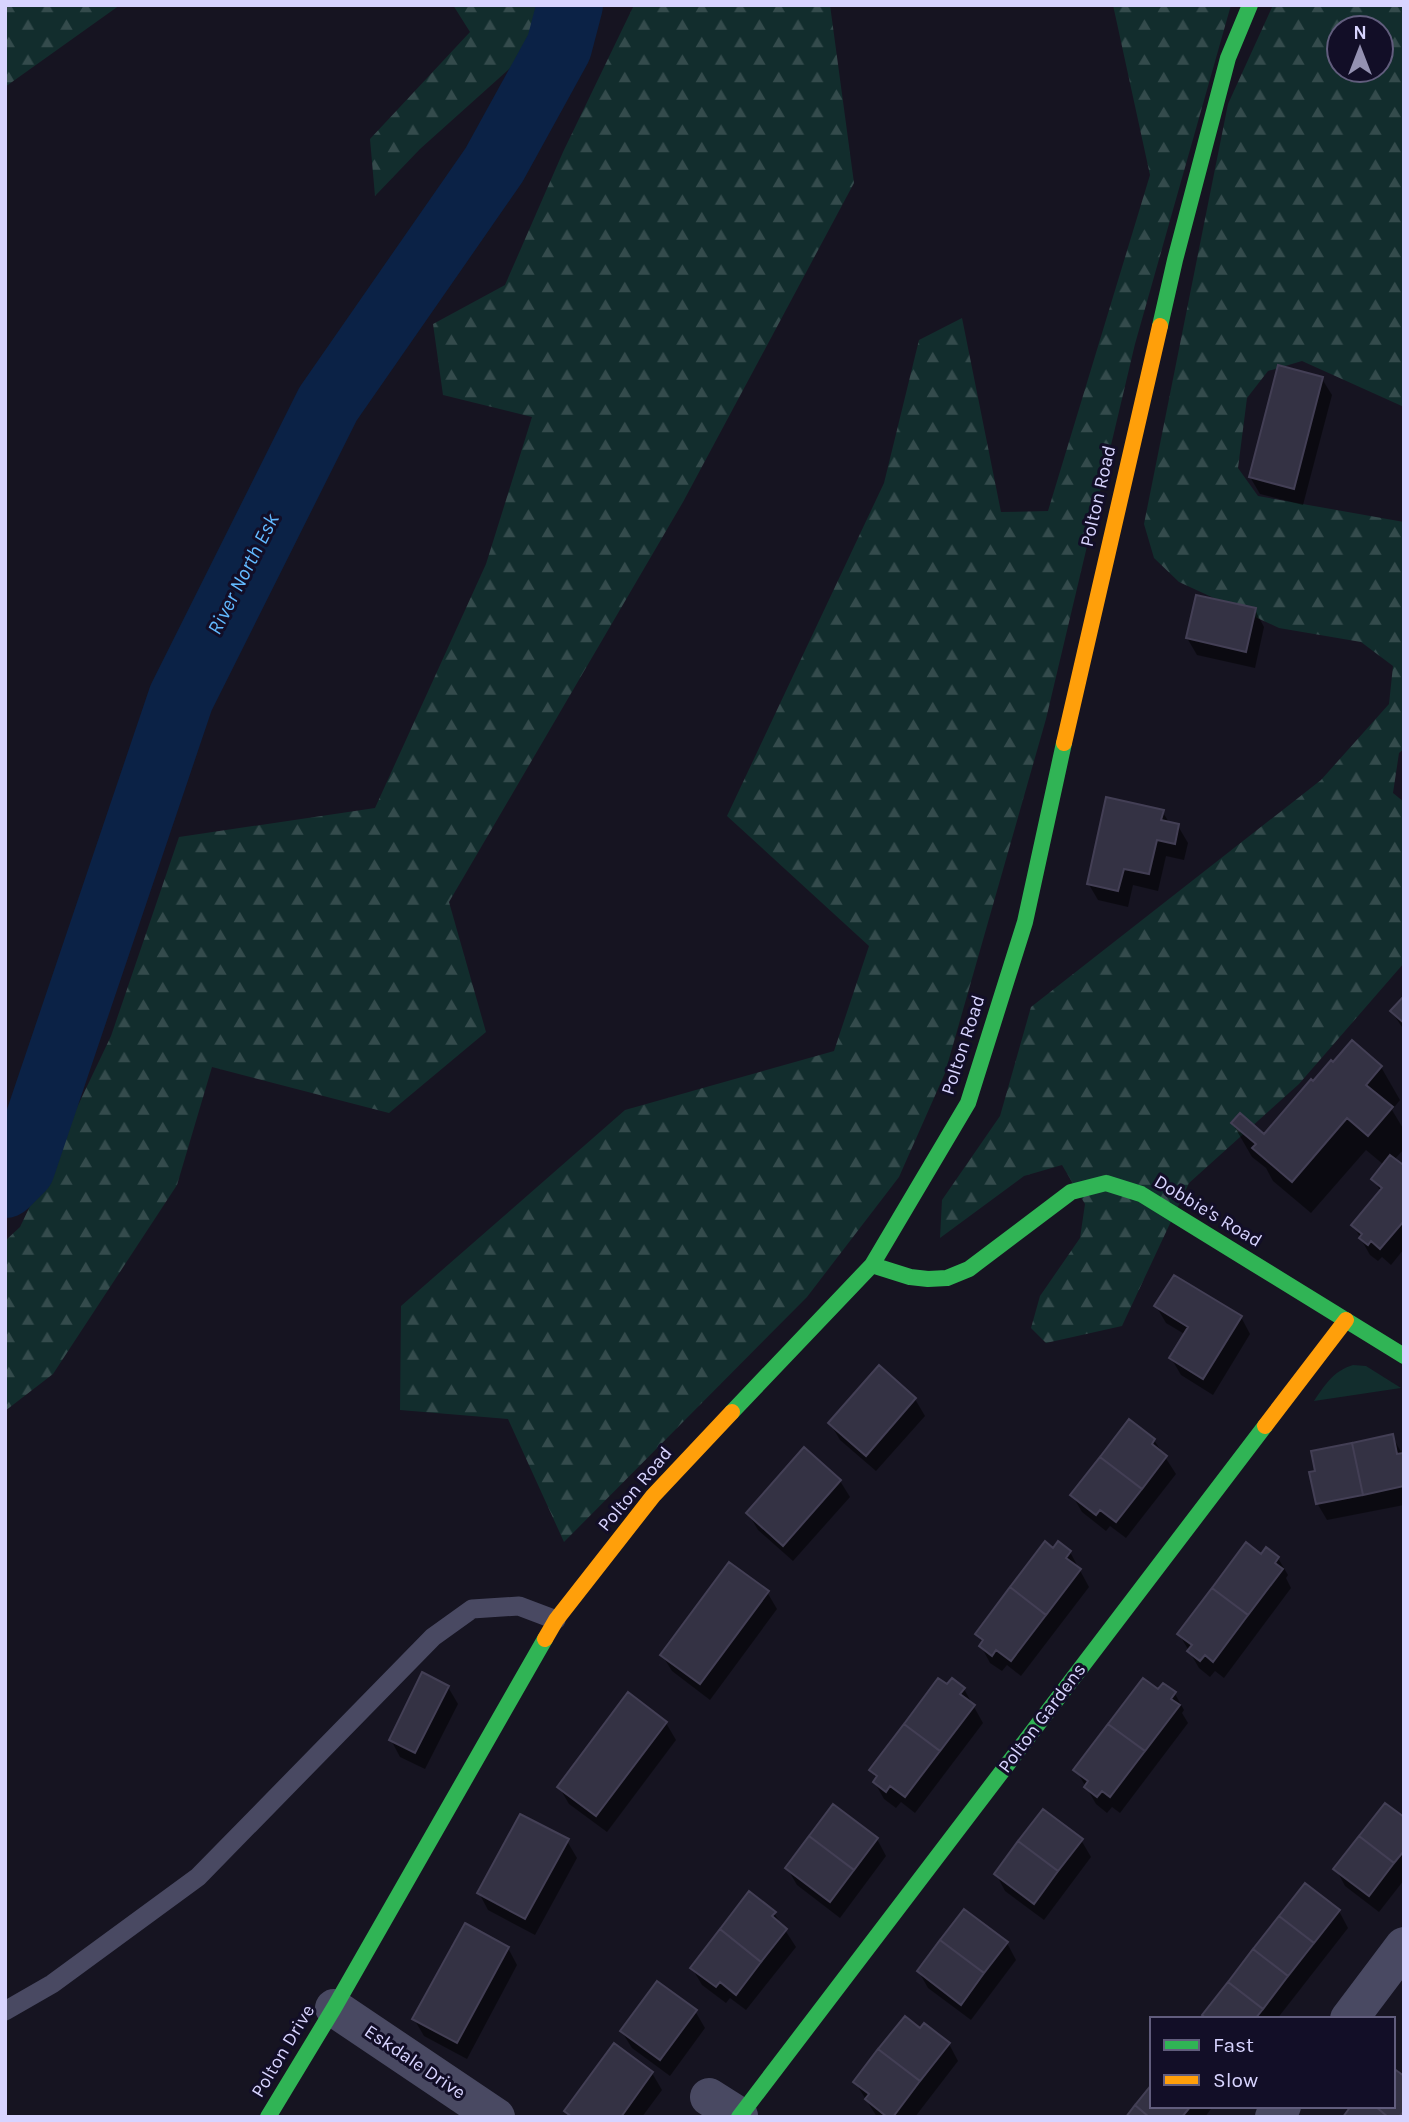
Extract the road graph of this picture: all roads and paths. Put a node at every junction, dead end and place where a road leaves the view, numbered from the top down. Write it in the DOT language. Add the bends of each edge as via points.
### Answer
graph roads {
  1 [pos="1250,5"];
  2 [pos="872,1265"];
  3 [pos="1346,1320"];
  4 [pos="1404,1356"];
  5 [pos="556,1620"];
  6 [pos="1404,1946"];
  7 [pos="334,2008"];
  8 [pos="5,2011"];
  9 [pos="1351,2017"];
  10 [pos="729,2110"];
  11 [pos="268,2117"];
  12 [pos="496,2117"];
  1 -- 2 [label="street, Polton Road" via="1227,58 1175,260 1025,922 968,1103"];
  2 -- 3 [label="street, Dobbie's Road" via="910,1277 947,1278 969,1269 1071,1192 1106,1183 1141,1194"];
  2 -- 5 [label="street, Polton Road" via="653,1496"];
  3 -- 4 [label="street, Dobbie's Road"];
  3 -- 10 [label="street, Polton Gardens"];
  5 -- 7 [label="street, Polton Road"];
  5 -- 8 [label="lane" via="519,1606 472,1609 433,1637 198,1877 52,1984"];
  6 -- 9 [label="street"];
  7 -- 11 [label="street, Polton Drive"];
  7 -- 12 [label="street, Eskdale Drive"];
}
